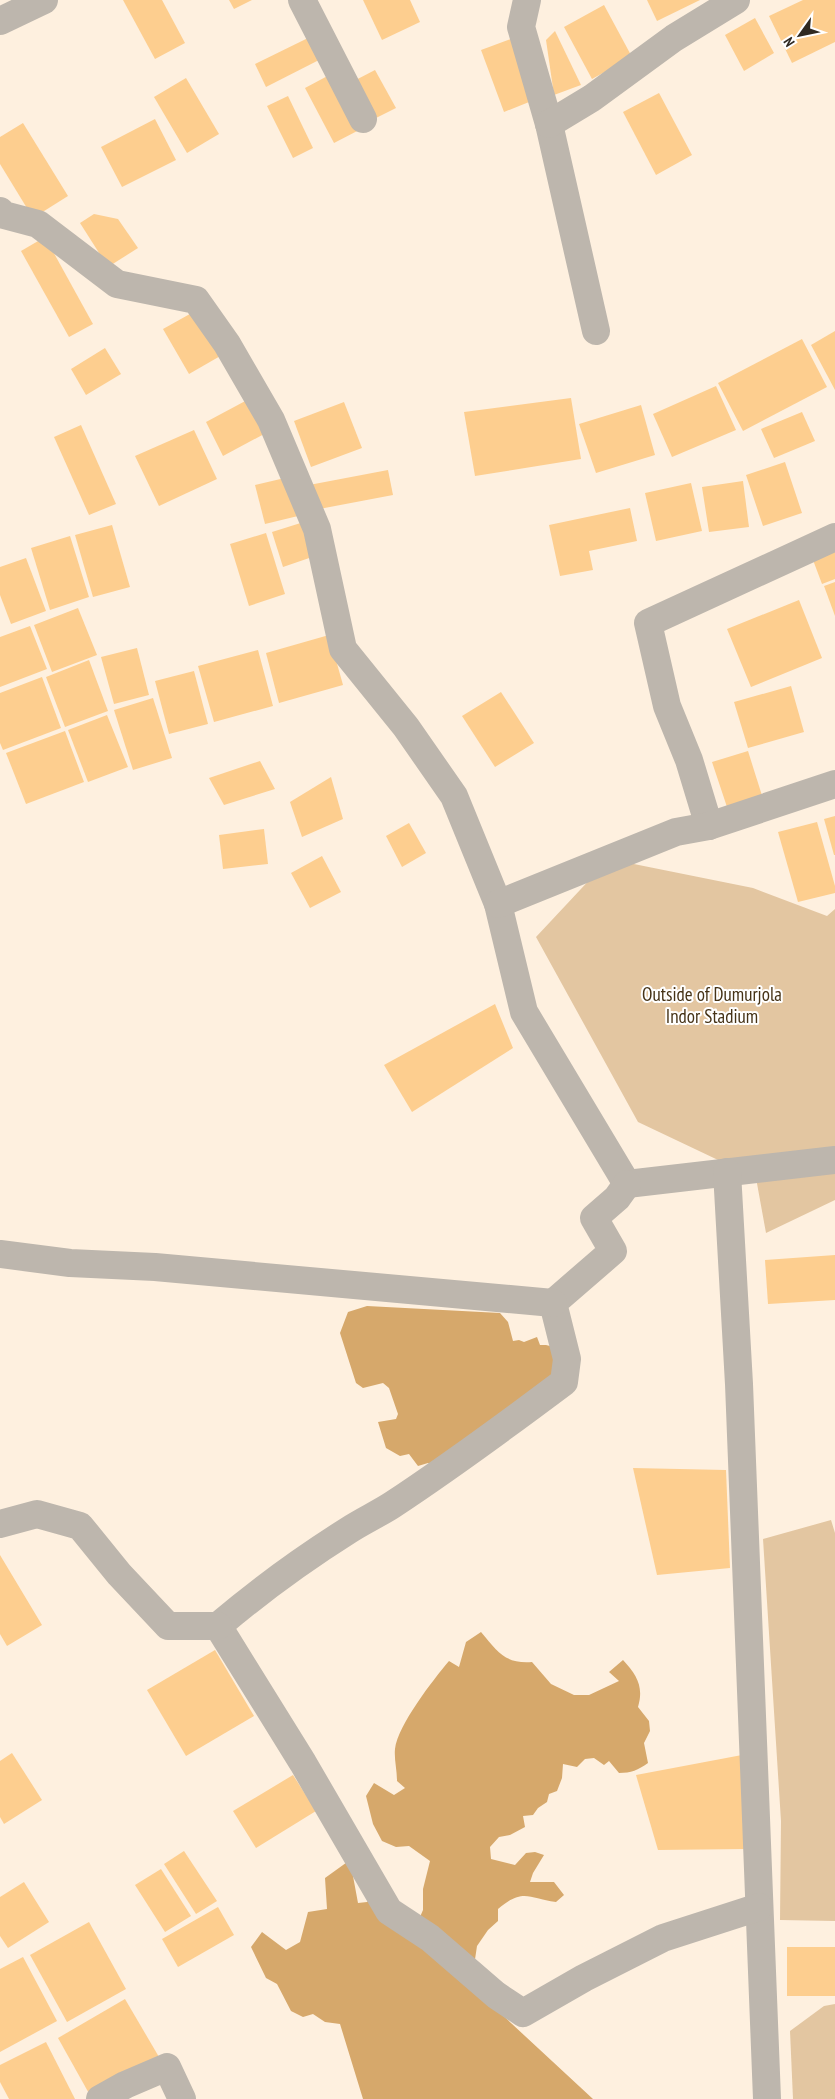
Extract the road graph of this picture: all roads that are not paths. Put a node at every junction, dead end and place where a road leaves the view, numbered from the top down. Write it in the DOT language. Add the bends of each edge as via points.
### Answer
graph roads {
  1 [pos="44,0"];
  2 [pos="302,0"];
  3 [pos="527,0"];
  4 [pos="736,0"];
  5 [pos="0,21"];
  6 [pos="363,119"];
  7 [pos="549,124"];
  8 [pos="0,211"];
  9 [pos="596,331"];
  10 [pos="835,537"];
  11 [pos="835,784"];
  12 [pos="709,826"];
  13 [pos="498,904"];
  14 [pos="835,1160"];
  15 [pos="726,1172"];
  16 [pos="627,1184"];
  17 [pos="0,1254"];
  18 [pos="553,1303"];
  19 [pos="0,1524"];
  20 [pos="218,1626"];
  21 [pos="759,1907"];
  22 [pos="100,2099"];
  23 [pos="182,2099"];
  24 [pos="767,2099"];
  1 -- 5 [label="street"];
  2 -- 6 [label="street"];
  3 -- 7 [label="street" via="521,27"];
  4 -- 7 [label="street" via="674,38 592,98"];
  7 -- 9 [label="street"];
  8 -- 13 [label="street" via="38,224 118,284 196,300 271,420 317,529 343,650 406,728 454,796"];
  10 -- 12 [label="street" via="648,623 667,706 689,760"];
  11 -- 12 [label="street"];
  12 -- 13 [label="street" via="676,832"];
  13 -- 16 [label="street" via="524,1012"];
  14 -- 15 [label="street"];
  15 -- 16 [label="street"];
  15 -- 21 [label="street" via="739,1384"];
  16 -- 18 [label="street" via="617,1198 594,1218 613,1251"];
  17 -- 18 [label="street" via="70,1263 155,1267"];
  18 -- 20 [label="street" via="567,1358 564,1382 456,1463 270,1583"];
  19 -- 20 [label="street" via="37,1514 80,1526 168,1626"];
  20 -- 21 [label="street" via="389,1911 430,1938 496,1995 523,2013 663,1938"];
  21 -- 24 [label="street"];
  22 -- 23 [label="street" via="167,2067"];
}
